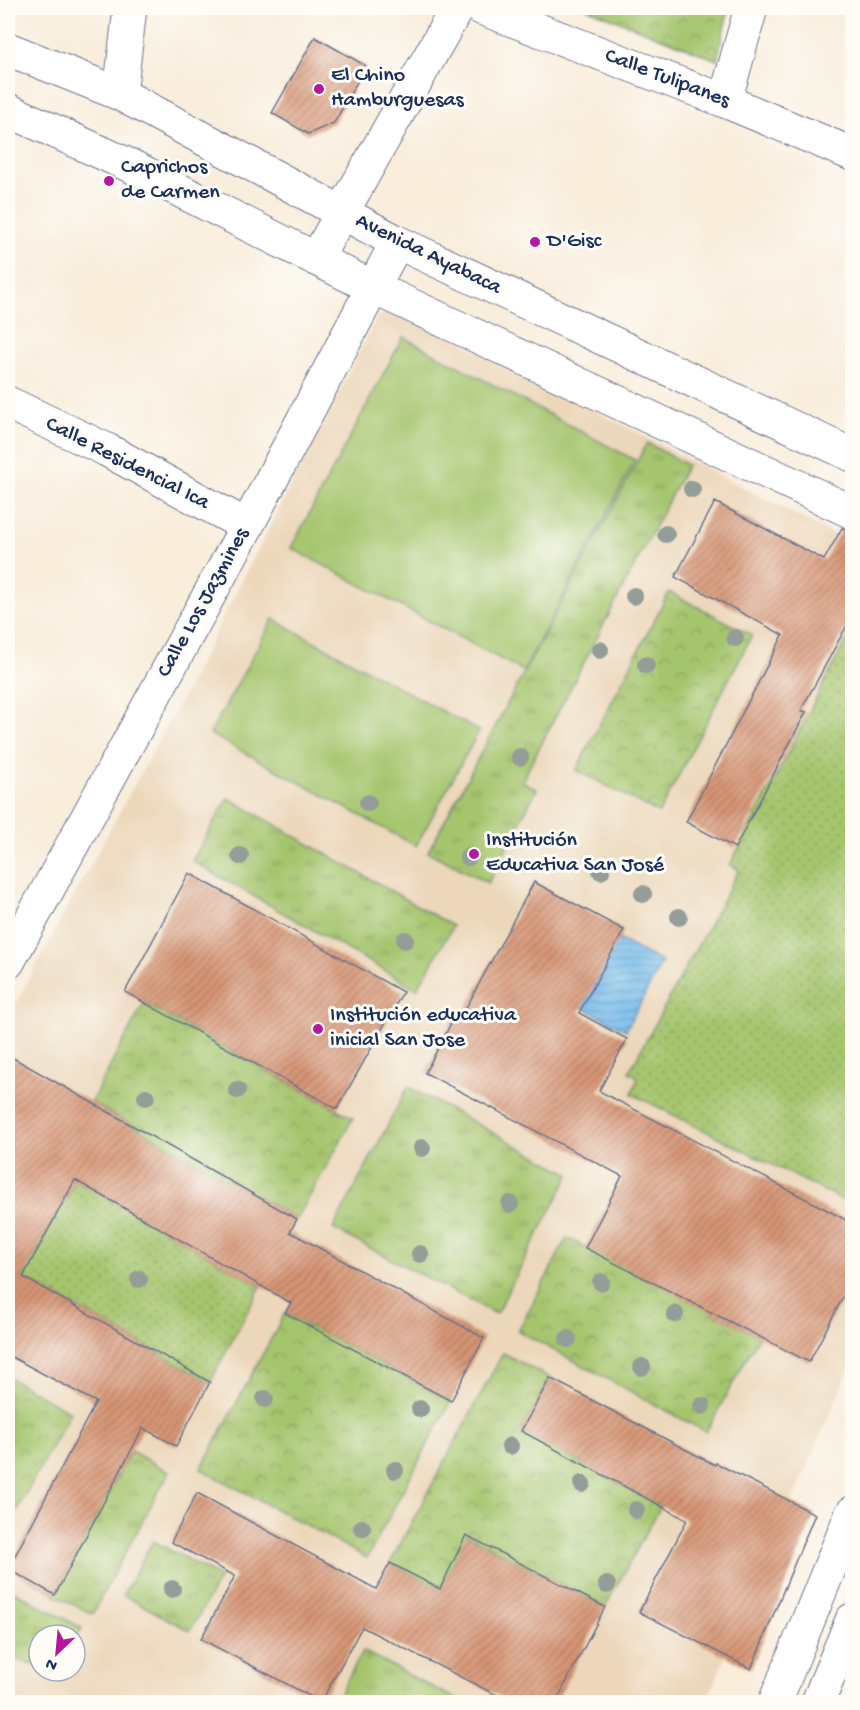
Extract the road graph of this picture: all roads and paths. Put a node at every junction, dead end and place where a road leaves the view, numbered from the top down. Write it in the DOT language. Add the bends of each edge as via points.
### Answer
graph roads {
  1 [pos="130,8"];
  2 [pos="457,8"];
  3 [pos="482,8"];
  4 [pos="751,8"];
  5 [pos="8,49"];
  6 [pos="120,94"];
  7 [pos="725,101"];
  8 [pos="8,110"];
  9 [pos="852,154"];
  10 [pos="341,212"];
  11 [pos="397,242"];
  12 [pos="316,259"];
  13 [pos="372,287"];
  14 [pos="8,403"];
  15 [pos="852,455"];
  16 [pos="852,512"];
  17 [pos="246,526"];
  18 [pos="18,918"];
  19 [pos="8,962"];
  20 [pos="852,1513"];
  21 [pos="852,1620"];
  22 [pos="775,1702"];
  23 [pos="818,1702"];
  1 -- 6 [label="street"];
  2 -- 10 [label="street"];
  3 -- 7 [label="street, Calle Tulipanes"];
  4 -- 7 [label="street"];
  5 -- 6 [label="street, Avenida Ayabaca"];
  6 -- 10 [label="street, Avenida Ayabaca"];
  7 -- 9 [label="street, Calle Tulipanes"];
  8 -- 12 [label="street" via="133,167"];
  10 -- 11 [label="street, Avenida Ayabaca"];
  10 -- 12 [label="street"];
  11 -- 13 [label="street, Calle Los Jazmines"];
  11 -- 15 [label="street, Avenida Ayabaca"];
  12 -- 13 [label="street"];
  13 -- 16 [label="street"];
  13 -- 17 [label="street, Calle Los Jazmines"];
  14 -- 17 [label="street, Calle Residencial Ica" via="107,450"];
  17 -- 18 [label="street, Calle Los Jazmines"];
  18 -- 19 [label="street, Calle Los Jazmines"];
  20 -- 22 [label="street"];
  21 -- 23 [label="street"];
}
